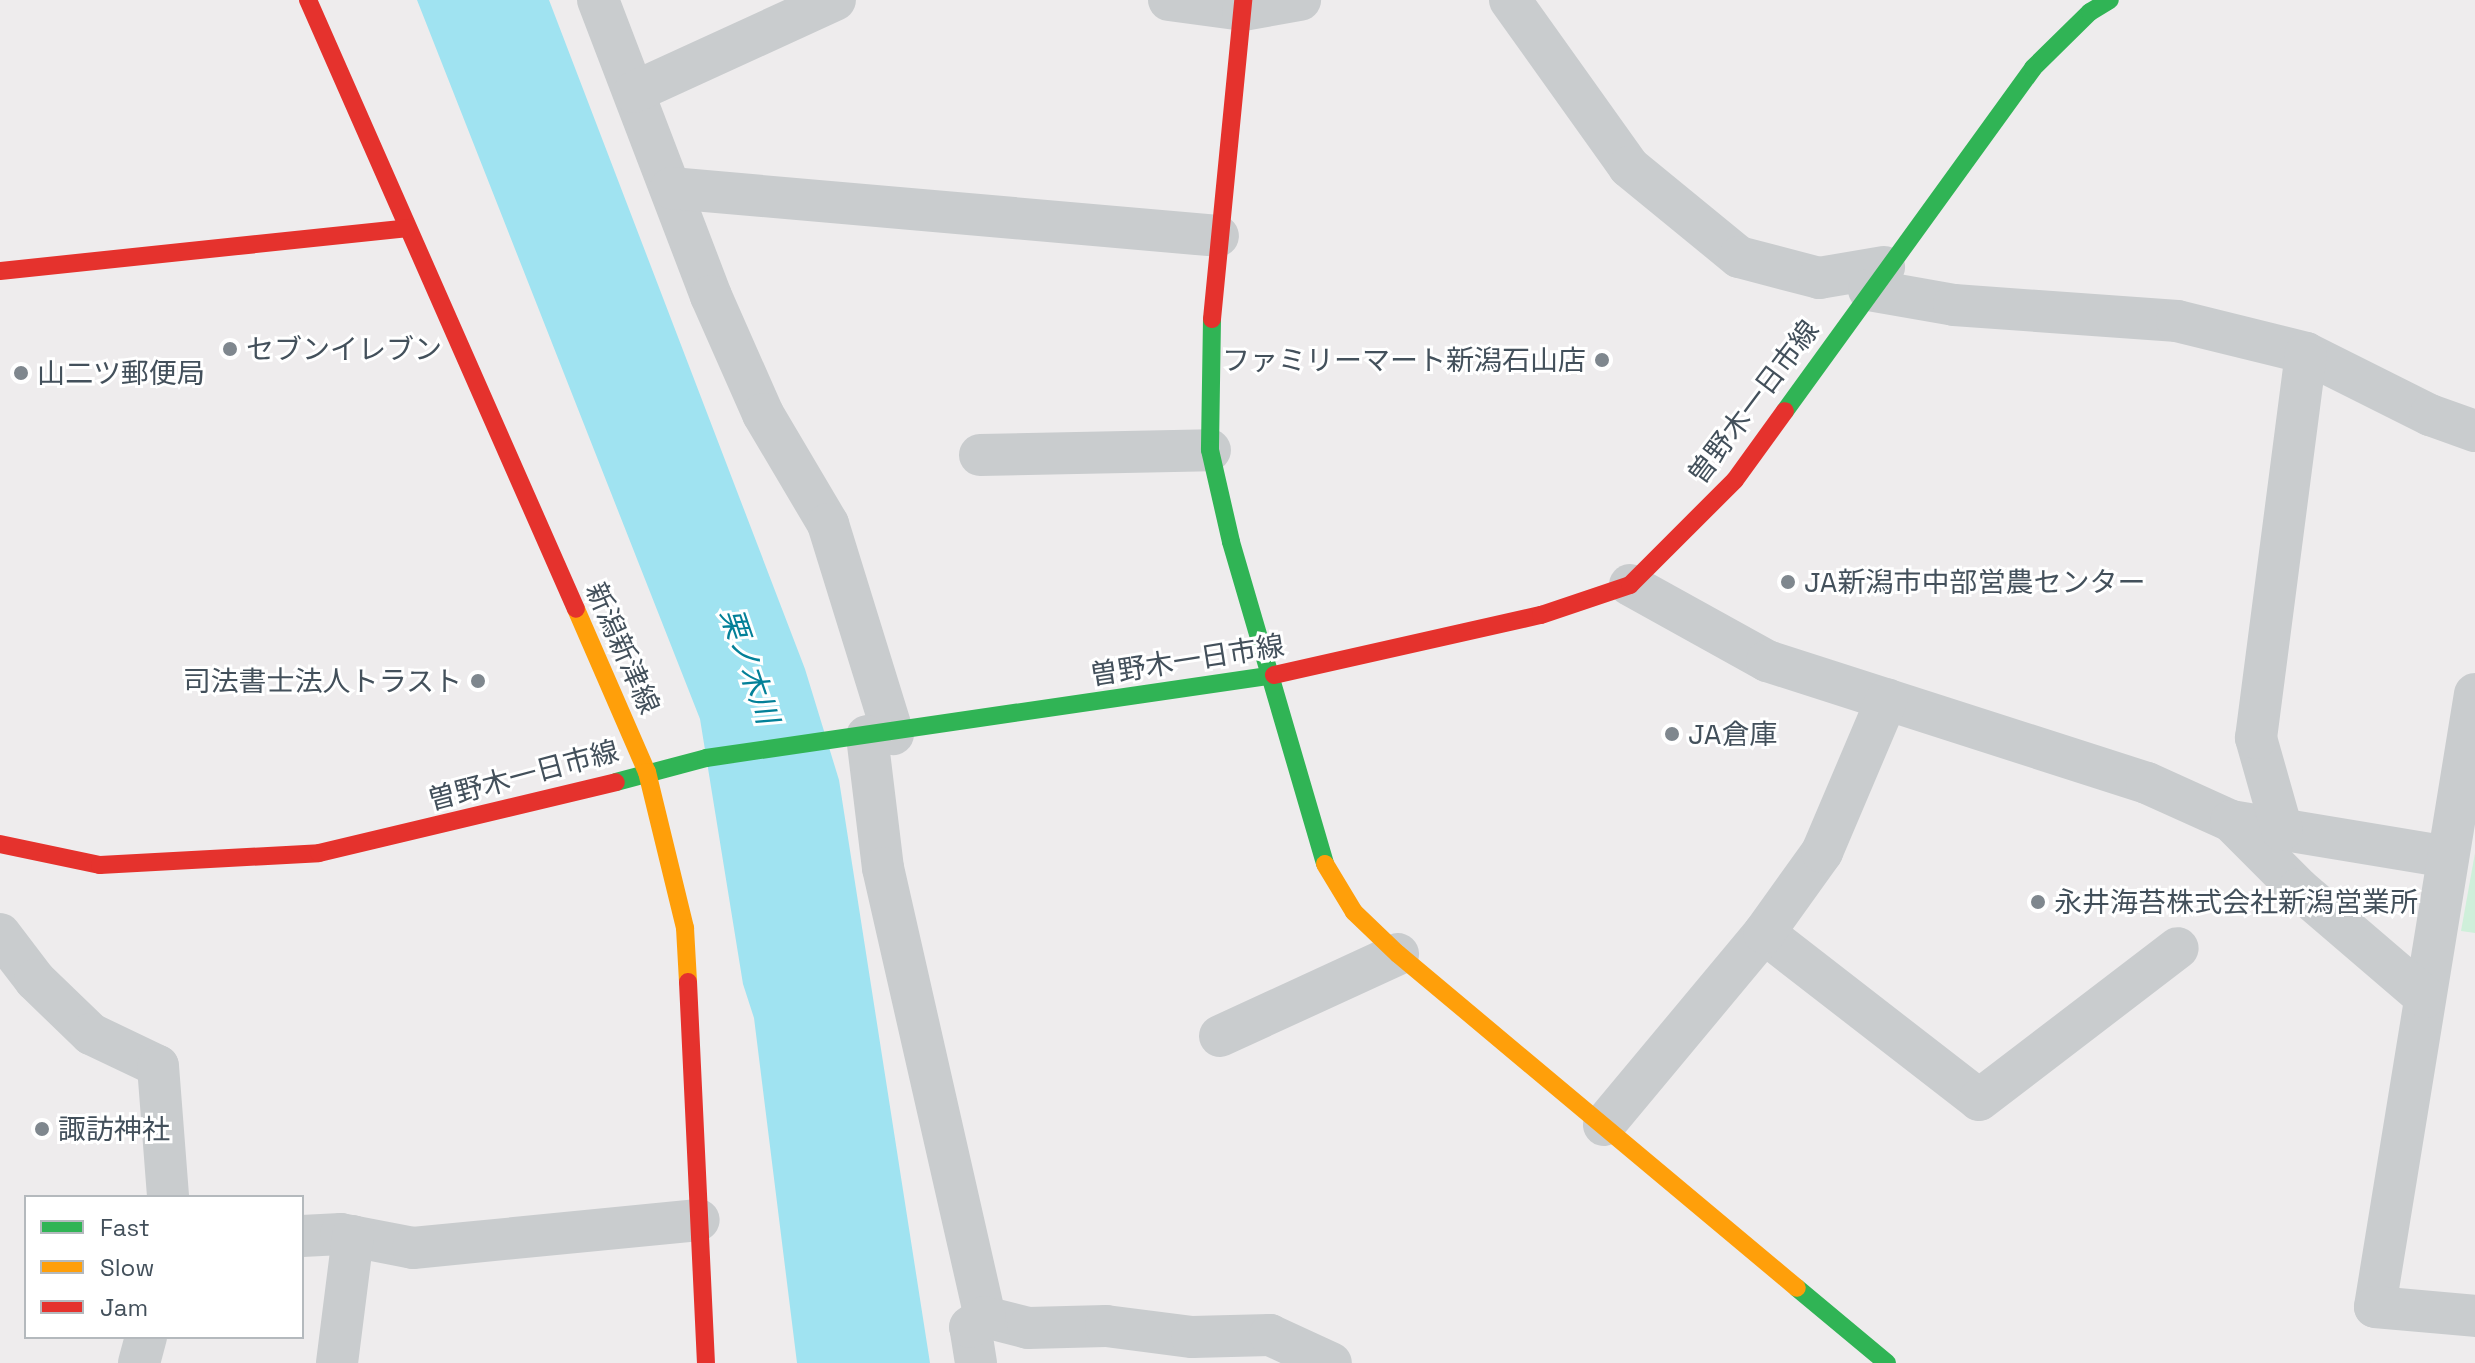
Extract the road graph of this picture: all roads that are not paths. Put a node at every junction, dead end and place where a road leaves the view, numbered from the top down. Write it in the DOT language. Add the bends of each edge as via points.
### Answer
graph roads {
  1 [pos="308,0"];
  2 [pos="598,0"];
  3 [pos="835,0"];
  4 [pos="1169,0"];
  5 [pos="1300,0"];
  6 [pos="1510,0"];
  7 [pos="2110,0"];
  8 [pos="1243,5"];
  9 [pos="634,92"];
  10 [pos="671,188"];
  11 [pos="406,228"];
  12 [pos="1218,236"];
  13 [pos="0,271"];
  14 [pos="1877,279"];
  15 [pos="2306,353"];
  16 [pos="2475,431"];
  17 [pos="1210,450"];
  18 [pos="980,455"];
  19 [pos="1630,585"];
  20 [pos="1272,676"];
  21 [pos="2475,694"];
  22 [pos="1887,699"];
  23 [pos="866,737"];
  24 [pos="647,772"];
  25 [pos="2231,821"];
  26 [pos="2282,830"];
  27 [pos="0,844"];
  28 [pos="2448,857"];
  29 [pos="1764,933"];
  30 [pos="0,934"];
  31 [pos="2178,948"];
  32 [pos="1398,954"];
  33 [pos="2425,997"];
  34 [pos="1220,1036"];
  35 [pos="1604,1125"];
  36 [pos="168,1195"];
  37 [pos="699,1220"];
  38 [pos="304,1236"];
  39 [pos="353,1236"];
  40 [pos="2475,1316"];
  41 [pos="985,1317"];
  42 [pos="145,1339"];
  43 [pos="139,1363"];
  44 [pos="337,1363"];
  45 [pos="706,1363"];
  46 [pos="976,1363"];
  47 [pos="1331,1363"];
  48 [pos="1887,1363"];
  1 -- 11 [label="main road, 新潟新津線"];
  2 -- 9 [label="street"];
  3 -- 9 [label="street"];
  4 -- 8 [label="street"];
  5 -- 8 [label="street"];
  6 -- 14 [label="street" via="1629,167 1739,257 1819,278"];
  7 -- 14 [label="main road, 曽野木一日市線" via="2090,12 2033,68"];
  8 -- 12 [label="main road"];
  9 -- 10 [label="street"];
  10 -- 12 [label="street"];
  10 -- 23 [label="street" via="763,414 828,524"];
  11 -- 13 [label="main road"];
  11 -- 24 [label="main road, 新潟新津線"];
  12 -- 17 [label="main road"];
  14 -- 15 [label="street" via="1954,305 2177,321"];
  14 -- 19 [label="main road, 曽野木一日市線" via="1735,480"];
  15 -- 16 [label="street" via="2430,415"];
  15 -- 26 [label="street" via="2256,738"];
  17 -- 18 [label="street"];
  17 -- 20 [label="main road" via="1231,542"];
  19 -- 20 [label="main road, 曽野木一日市線" via="1541,615"];
  19 -- 22 [label="street" via="1767,661"];
  20 -- 23 [label="main road, 曽野木一日市線"];
  20 -- 32 [label="main road" via="1328,874 1354,912"];
  21 -- 28 [label="street"];
  22 -- 25 [label="street" via="2147,783"];
  22 -- 29 [label="street" via="1822,852"];
  23 -- 24 [label="main road, 曽野木一日市線" via="706,758"];
  23 -- 41 [label="street" via="883,868"];
  24 -- 27 [label="main road, 曽野木一日市線" via="479,818 319,853 100,865"];
  24 -- 37 [label="main road, 新潟新津線" via="685,928"];
  25 -- 26 [label="street"];
  25 -- 33 [label="street" via="2299,889"];
  26 -- 28 [label="street"];
  28 -- 33 [label="street"];
  29 -- 31 [label="street" via="1979,1100"];
  29 -- 35 [label="street"];
  30 -- 36 [label="street" via="35,980 91,1034 158,1066"];
  32 -- 34 [label="street"];
  32 -- 35 [label="main road"];
  33 -- 40 [label="street" via="2375,1307"];
  35 -- 48 [label="main road"];
  37 -- 39 [label="street" via="413,1248"];
  37 -- 45 [label="main road, 新潟新津線"];
  38 -- 39 [label="street"];
  39 -- 44 [label="street"];
  41 -- 46 [label="street" via="970,1327"];
  41 -- 47 [label="street" via="1028,1328 1106,1326 1192,1337 1270,1335"];
  42 -- 43 [label="street"];
}
